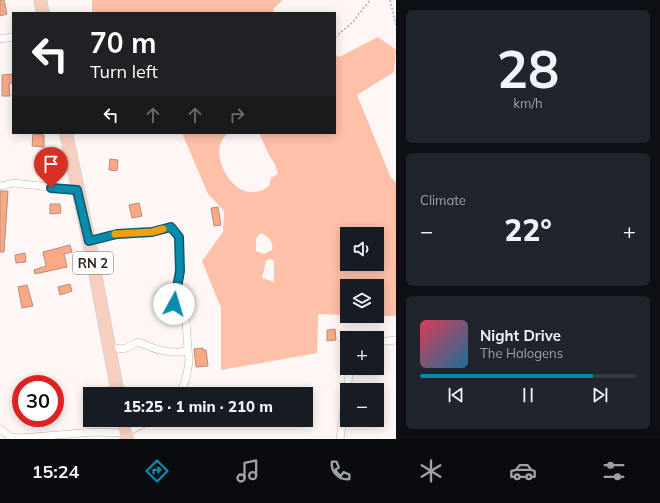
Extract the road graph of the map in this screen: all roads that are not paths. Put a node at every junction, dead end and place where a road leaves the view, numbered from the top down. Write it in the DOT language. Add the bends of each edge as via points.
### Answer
graph roads {
  1 [pos="40,0"];
  2 [pos="43,12"];
  3 [pos="12,37"];
  4 [pos="0,39"];
  5 [pos="66,134"];
  6 [pos="0,186"];
  7 [pos="77,190"];
  8 [pos="89,241"];
  9 [pos="396,340"];
  10 [pos="384,341"];
  11 [pos="109,346"];
  12 [pos="188,351"];
  13 [pos="349,375"];
  14 [pos="117,387"];
  15 [pos="183,387"];
  16 [pos="140,427"];
  17 [pos="0,429"];
  18 [pos="127,436"];
  19 [pos="340,439"];
  1 -- 2 [label="main road"];
  3 -- 4 [label="street"];
  5 -- 7 [label="main road, RN 2"];
  6 -- 7 [label="street" via="14,183"];
  7 -- 8 [label="main road, RN 2"];
  8 -- 11 [label="main road, RN 2"];
  8 -- 12 [label="street" via="117,234 152,232 171,227 179,237 180,271 174,304 186,322"];
  9 -- 10 [label="street"];
  11 -- 12 [label="street" via="118,350 129,348 138,342 159,351"];
  11 -- 14 [label="main road, RN 2"];
  12 -- 15 [label="street" via="189,362"];
  13 -- 19 [label="street"];
  16 -- 18 [label="street"];
  17 -- 18 [label="street" via="10,437 21,438 94,432"];
}
